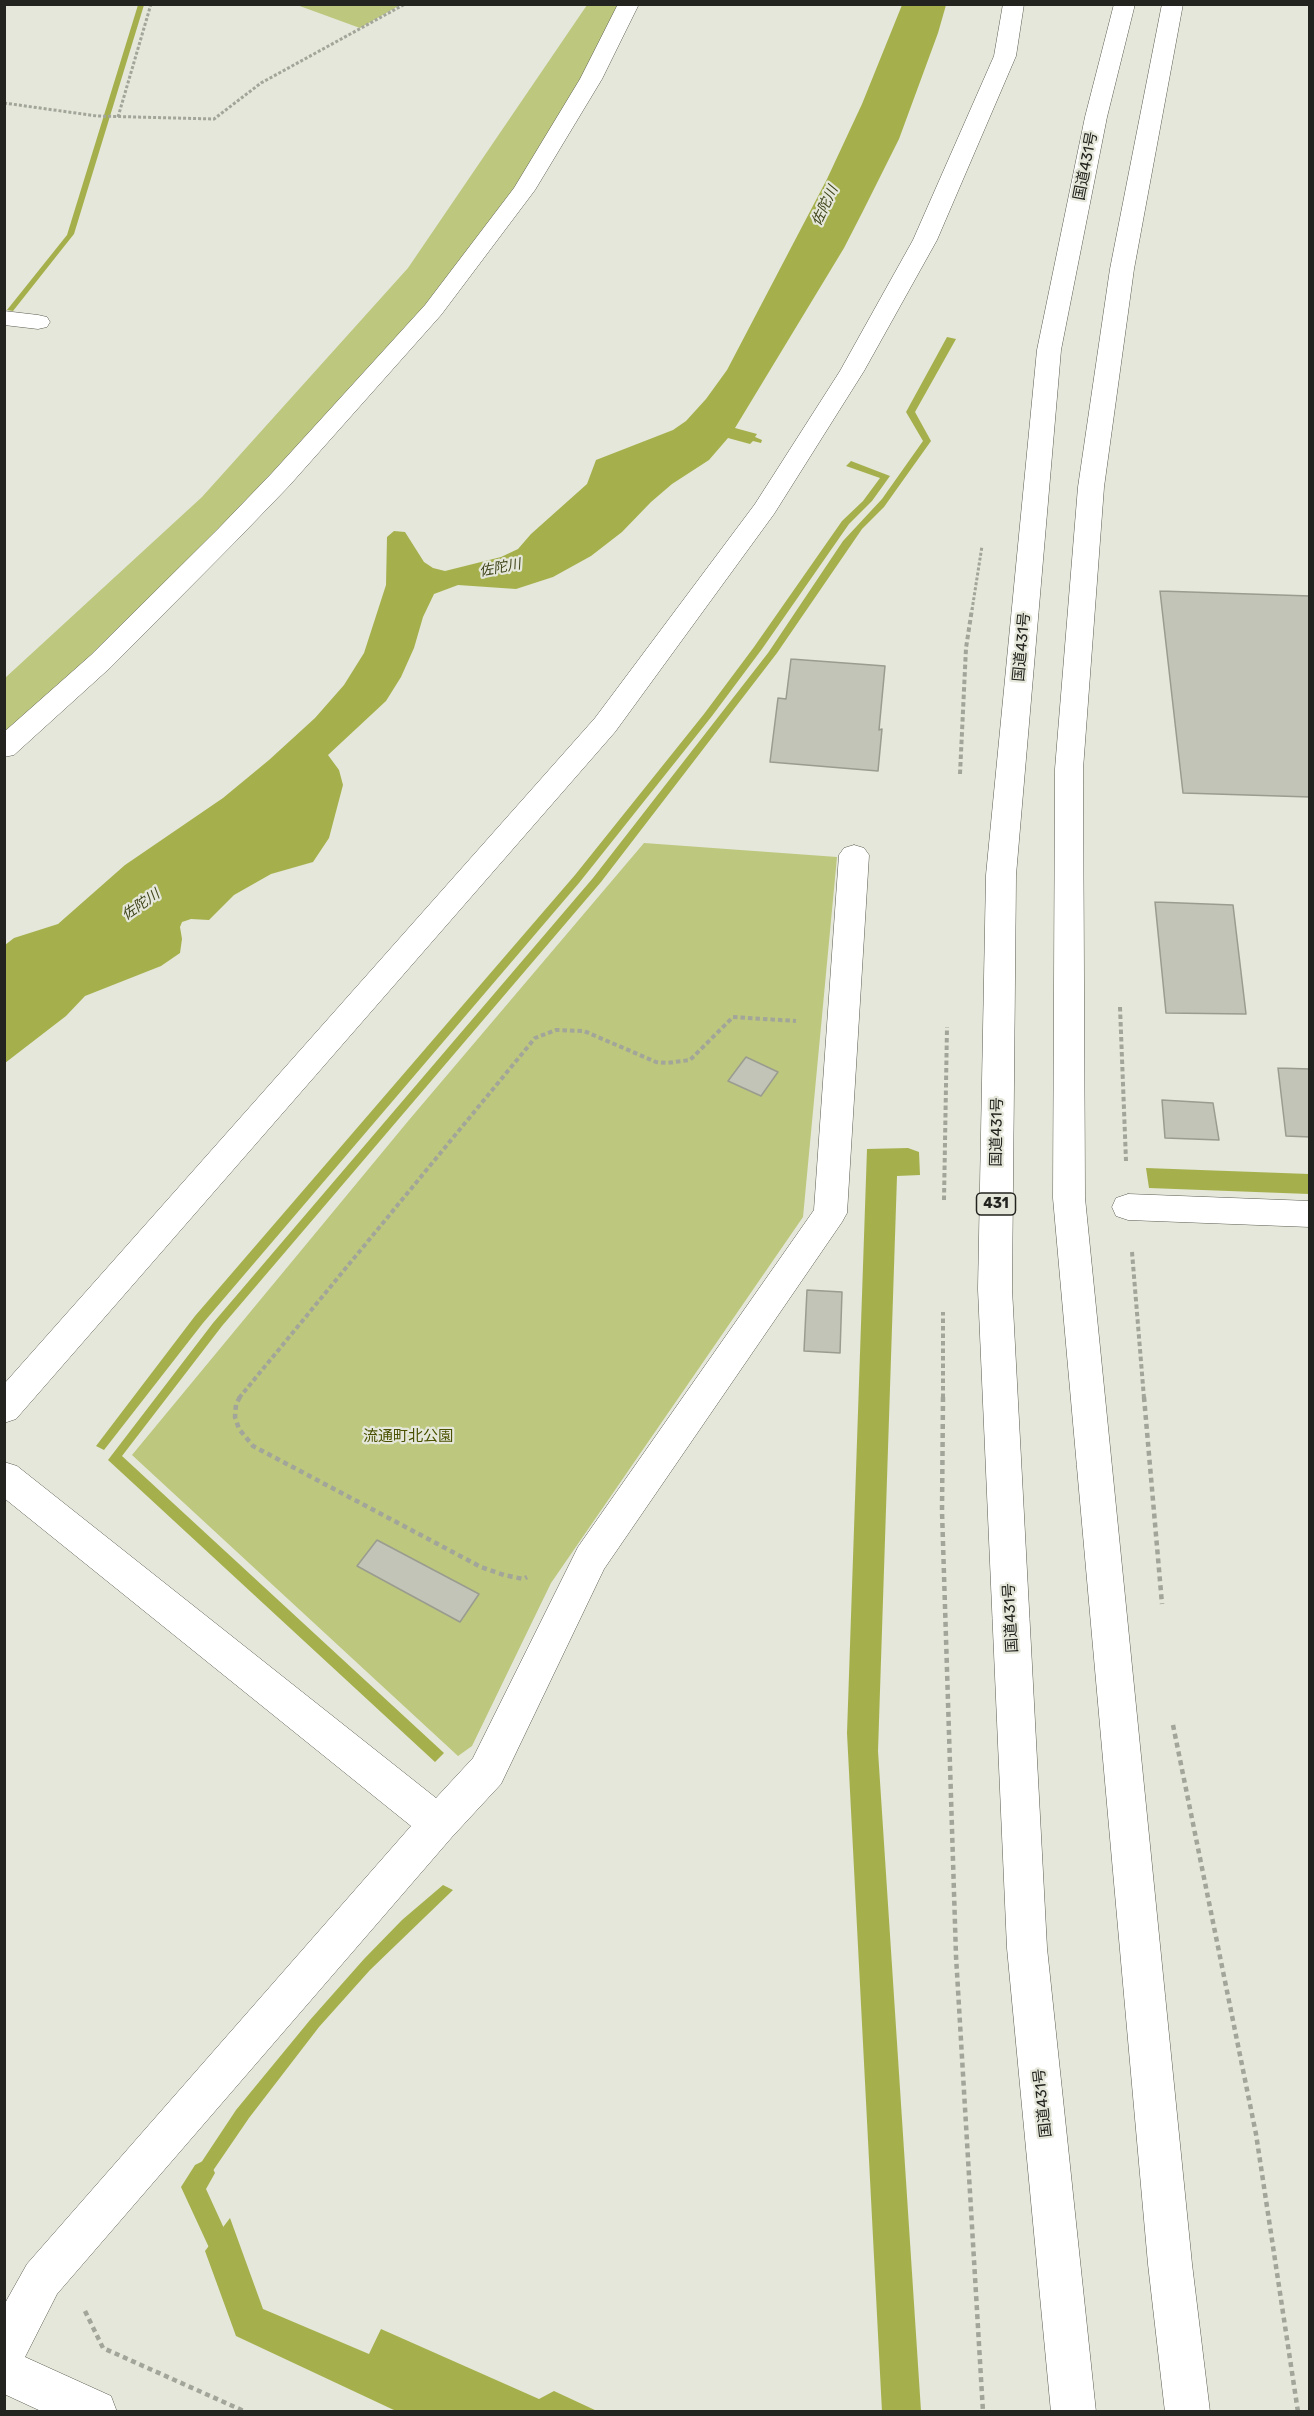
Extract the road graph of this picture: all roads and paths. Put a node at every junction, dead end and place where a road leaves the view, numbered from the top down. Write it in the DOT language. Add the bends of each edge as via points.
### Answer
graph roads {
  1 [pos="151,4"];
  2 [pos="405,4"];
  3 [pos="629,4"];
  4 [pos="1014,4"];
  5 [pos="1125,4"];
  6 [pos="1173,4"];
  7 [pos="4,103"];
  8 [pos="118,117"];
  9 [pos="4,318"];
  10 [pos="38,322"];
  11 [pos="4,748"];
  12 [pos="854,855"];
  13 [pos="842,1024"];
  14 [pos="1128,1208"];
  15 [pos="1310,1214"];
  16 [pos="4,1409"];
  17 [pos="4,1477"];
  18 [pos="536,1573"];
  19 [pos="438,1824"];
  20 [pos="82,2307"];
  21 [pos="4,2351"];
  22 [pos="4,2371"];
  23 [pos="95,2412"];
  24 [pos="246,2412"];
  25 [pos="1074,2412"];
  26 [pos="1188,2412"];
  1 -- 8 [label="path"];
  2 -- 8 [label="path" via="261,83 214,119"];
  3 -- 11 [label="main road" via="591,79 524,190 433,310 235,528 101,661"];
  4 -- 16 [label="main road" via="1005,56 925,240 852,371 765,508 605,725"];
  5 -- 25 [label="main road, 国道431号 / 431" via="1096,117 1049,350 1001,875 995,1289 1027,1948"];
  6 -- 26 [label="main road" via="1122,270 1091,487 1069,769 1069,1198 1170,2264"];
  7 -- 8 [label="path"];
  9 -- 10 [label="main road"];
  12 -- 13 [label="main road"];
  13 -- 18 [label="path" via="733,1017 690,1059 667,1063 656,1062 584,1030 556,1030 536,1038 236,1404 239,1429 253,1446 482,1567 523,1579"];
  13 -- 19 [label="main road" via="830,1213 591,1558 487,1771"];
  14 -- 15 [label="main road"];
  17 -- 19 [label="main road"];
  19 -- 21 [label="main road" via="42,2279"];
  20 -- 24 [label="path" via="103,2348"];
  22 -- 23 [label="main road"];
}
